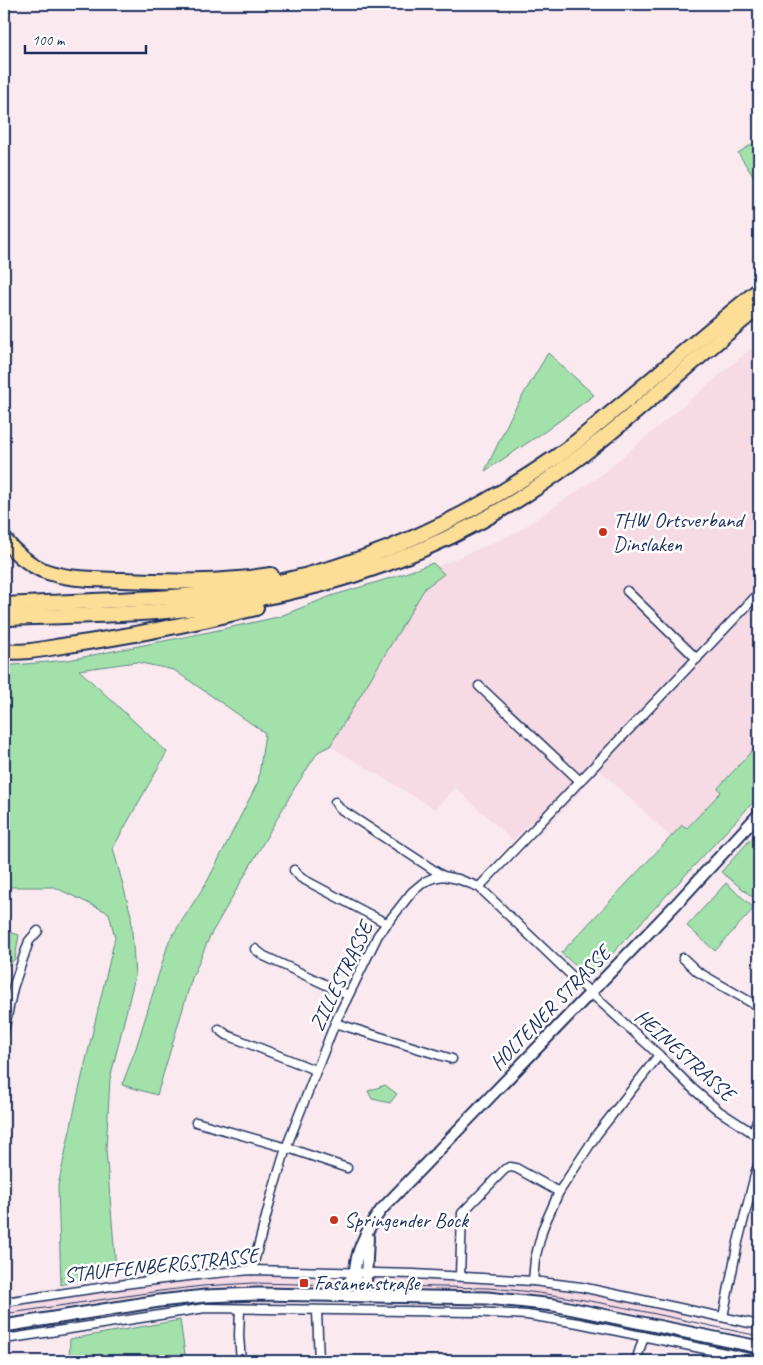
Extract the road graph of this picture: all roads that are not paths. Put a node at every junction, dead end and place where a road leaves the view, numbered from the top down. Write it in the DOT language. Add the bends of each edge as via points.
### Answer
graph roads {
  1 [pos="756,298"];
  2 [pos="729,323"];
  3 [pos="4,539"];
  4 [pos="344,565"];
  5 [pos="308,589"];
  6 [pos="627,591"];
  7 [pos="759,592"];
  8 [pos="4,605"];
  9 [pos="4,618"];
  10 [pos="4,651"];
  11 [pos="697,659"];
  12 [pos="479,686"];
  13 [pos="580,781"];
  14 [pos="335,802"];
  15 [pos="759,814"];
  16 [pos="294,870"];
  17 [pos="443,876"];
  18 [pos="480,887"];
  19 [pos="386,923"];
  20 [pos="38,931"];
  21 [pos="255,949"];
  22 [pos="683,958"];
  23 [pos="590,993"];
  24 [pos="348,995"];
  25 [pos="759,1007"];
  26 [pos="335,1023"];
  27 [pos="219,1029"];
  28 [pos="4,1031"];
  29 [pos="659,1055"];
  30 [pos="452,1059"];
  31 [pos="316,1070"];
  32 [pos="759,1117"];
  33 [pos="196,1122"];
  34 [pos="756,1135"];
  35 [pos="286,1148"];
  36 [pos="759,1164"];
  37 [pos="347,1168"];
  38 [pos="559,1192"];
  39 [pos="252,1270"];
  40 [pos="362,1276"];
  41 [pos="460,1276"];
  42 [pos="533,1281"];
  43 [pos="335,1296"];
  44 [pos="361,1296"];
  45 [pos="374,1296"];
  46 [pos="4,1302"];
  47 [pos="240,1309"];
  48 [pos="317,1311"];
  49 [pos="723,1317"];
  50 [pos="759,1325"];
  51 [pos="4,1326"];
  52 [pos="644,1336"];
  53 [pos="4,1339"];
  54 [pos="759,1347"];
  55 [pos="759,1360"];
  56 [pos="4,1361"];
  57 [pos="241,1361"];
  58 [pos="319,1361"];
  59 [pos="636,1361"];
  1 -- 2 [label="highway"];
  2 -- 4 [label="highway" via="558,456 512,487 419,536"];
  2 -- 5 [label="highway" via="606,436 518,500 425,548"];
  3 -- 4 [label="highway" via="18,555 42,570 89,579 234,579"];
  4 -- 8 [label="highway" via="259,586 209,594"];
  5 -- 9 [label="highway" via="260,599 172,610"];
  5 -- 10 [label="highway" via="259,607 149,632 25,651"];
  6 -- 11 [label="street"];
  7 -- 11 [label="street"];
  11 -- 13 [label="street"];
  12 -- 13 [label="street"];
  13 -- 18 [label="street"];
  14 -- 17 [label="street" via="339,808"];
  15 -- 23 [label="street, HOLTENER STRASSE"];
  16 -- 19 [label="street" via="301,878"];
  17 -- 18 [label="street"];
  17 -- 19 [label="street, ZILLESTRASSE" via="424,882"];
  18 -- 23 [label="street"];
  19 -- 24 [label="street, ZILLESTRASSE"];
  20 -- 28 [label="street" via="29,941 13,988"];
  21 -- 24 [label="street"];
  22 -- 25 [label="street" via="698,972"];
  23 -- 29 [label="street, HEINESTRASSE"];
  23 -- 40 [label="street, HOLTENER STRASSE" via="381,1210 360,1248"];
  24 -- 26 [label="street, ZILLESTRASSE"];
  26 -- 30 [label="street"];
  26 -- 31 [label="street, ZILLESTRASSE"];
  27 -- 31 [label="street"];
  29 -- 34 [label="street, HEINESTRASSE" via="692,1090"];
  29 -- 38 [label="street" via="597,1134"];
  31 -- 35 [label="street, ZILLESTRASSE"];
  32 -- 34 [label="street"];
  33 -- 35 [label="street"];
  35 -- 37 [label="street"];
  35 -- 39 [label="street, ZILLESTRASSE"];
  36 -- 49 [label="street" via="738,1242"];
  38 -- 41 [label="street" via="516,1168 505,1169 462,1212"];
  38 -- 42 [label="street" via="541,1234"];
  39 -- 40 [label="street, STAUFFENBERGSTRASSE"];
  39 -- 46 [label="street, STAUFFENBERGSTRASSE"];
  40 -- 41 [label="street, STAUFFENBERGSTRASSE"];
  40 -- 43 [label="street, HOLTENER STRASSE"];
  40 -- 44 [label="street, HOLTENER STRASSE"];
  40 -- 45 [label="street"];
  41 -- 42 [label="street, STAUFFENBERGSTRASSE"];
  42 -- 49 [label="street, STAUFFENBERGSTRASSE" via="581,1287"];
  43 -- 44 [label="main road"];
  43 -- 51 [label="main road" via="205,1296"];
  44 -- 45 [label="main road"];
  45 -- 54 [label="main road" via="487,1298 554,1305"];
  47 -- 48 [label="street"];
  47 -- 53 [label="street" via="205,1308"];
  47 -- 57 [label="street"];
  48 -- 52 [label="street" via="527,1315"];
  48 -- 58 [label="street"];
  49 -- 50 [label="street, STAUFFENBERGSTRASSE"];
  52 -- 55 [label="street"];
  52 -- 59 [label="street"];
  53 -- 56 [label="street"];
}
